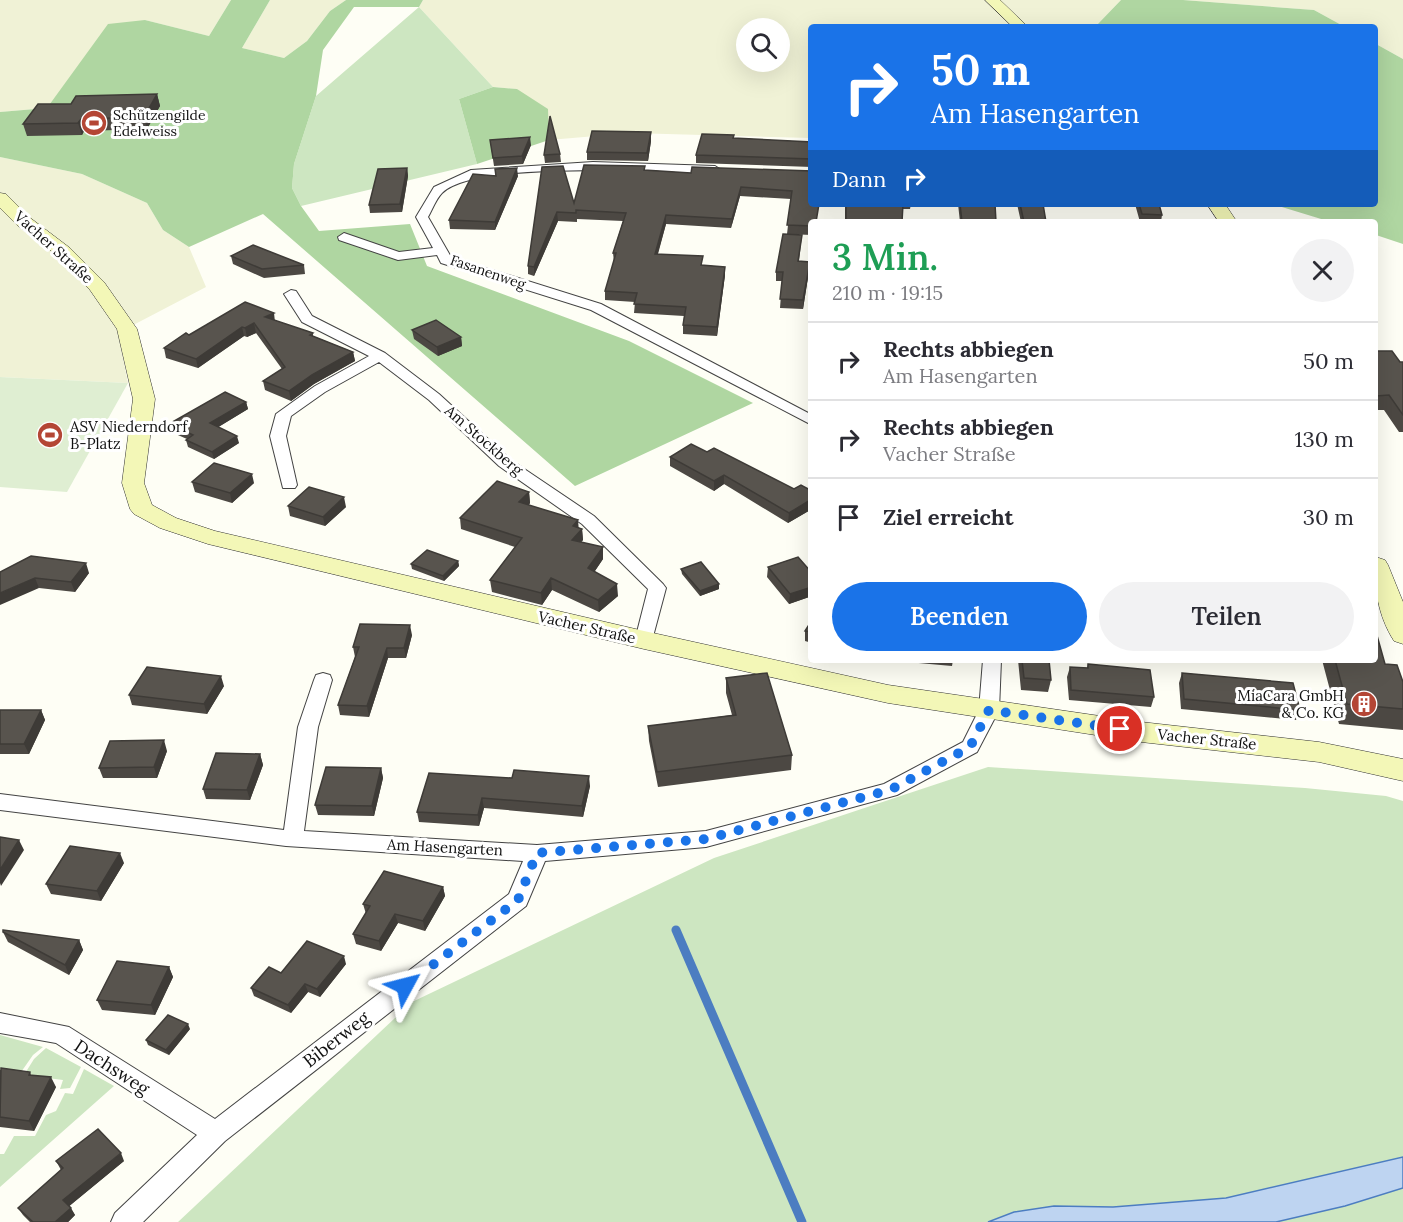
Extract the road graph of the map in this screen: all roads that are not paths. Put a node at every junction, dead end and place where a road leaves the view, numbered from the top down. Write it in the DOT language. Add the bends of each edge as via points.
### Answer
graph roads {
  1 [pos="992,0"];
  2 [pos="1018,24"];
  3 [pos="731,171"];
  4 [pos="0,198"];
  5 [pos="344,237"];
  6 [pos="441,251"];
  7 [pos="291,294"];
  8 [pos="380,356"];
  9 [pos="808,419"];
  10 [pos="289,485"];
  11 [pos="1378,570"];
  12 [pos="1403,635"];
  13 [pos="645,640"];
  14 [pos="992,663"];
  15 [pos="323,680"];
  16 [pos="989,710"];
  17 [pos="1403,770"];
  18 [pos="0,802"];
  19 [pos="293,838"];
  20 [pos="537,853"];
  21 [pos="0,1023"];
  22 [pos="216,1133"];
  23 [pos="124,1222"];
  1 -- 2 [label="main road"];
  3 -- 6 [label="street, Fasanenweg" via="593,166 475,173 438,190 422,217"];
  4 -- 13 [label="main road, Vacher Straße" via="64,252 97,286 127,329 144,399 134,483 142,508 168,523 208,537"];
  5 -- 6 [label="street" via="398,256"];
  6 -- 9 [label="street, Fasanenweg" via="446,260 596,307"];
  7 -- 8 [label="street, Am Stockberg" via="307,319"];
  8 -- 10 [label="street" via="284,414 278,436"];
  8 -- 13 [label="street, Am Stockberg" via="434,397 506,463 588,520 657,588"];
  11 -- 12 [label="main road"];
  13 -- 16 [label="main road, Vacher Straße" via="877,691"];
  14 -- 16 [label="street"];
  15 -- 19 [label="street" via="308,727"];
  16 -- 17 [label="main road, Vacher Straße" via="1319,752"];
  16 -- 20 [label="street, Am Hasengarten" via="970,747 890,790 706,839"];
  18 -- 19 [label="street, Am Hasengarten"];
  19 -- 20 [label="street, Am Hasengarten"];
  20 -- 22 [label="street, Biberweg" via="518,900"];
  21 -- 22 [label="street, Dachsweg" via="61,1034"];
  22 -- 23 [label="street, Biberweg"];
}
